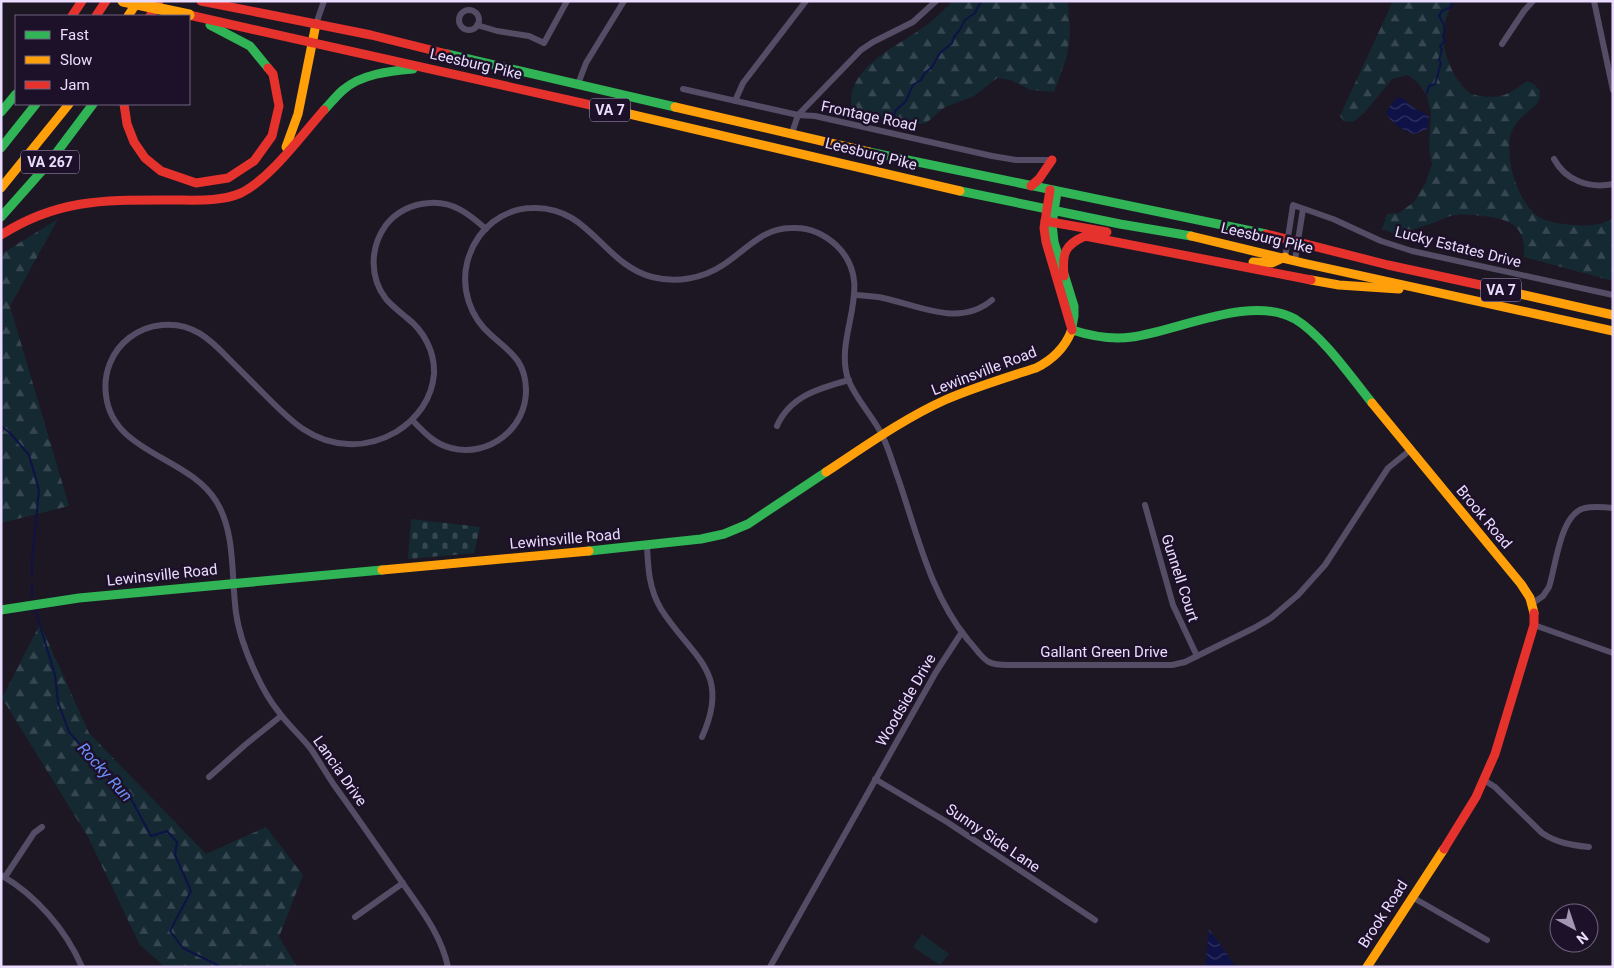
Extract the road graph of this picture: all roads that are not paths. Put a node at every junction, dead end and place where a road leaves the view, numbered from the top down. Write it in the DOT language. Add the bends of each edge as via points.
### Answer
graph roads {
  1 [pos="82,1"];
  2 [pos="106,1"];
  3 [pos="123,1"];
  4 [pos="138,1"];
  5 [pos="159,1"];
  6 [pos="201,1"];
  7 [pos="245,1"];
  8 [pos="324,1"];
  9 [pos="567,1"];
  10 [pos="624,1"];
  11 [pos="806,1"];
  12 [pos="936,1"];
  13 [pos="1533,1"];
  14 [pos="1594,1"];
  15 [pos="263,13"];
  16 [pos="73,15"];
  17 [pos="97,15"];
  18 [pos="129,15"];
  19 [pos="151,15"];
  20 [pos="188,15"];
  21 [pos="190,15"];
  22 [pos="193,16"];
  23 [pos="316,24"];
  24 [pos="478,25"];
  25 [pos="311,41"];
  26 [pos="1502,44"];
  27 [pos="452,74"];
  28 [pos="578,84"];
  29 [pos="683,89"];
  30 [pos="1613,90"];
  31 [pos="15,93"];
  32 [pos="15,93"];
  33 [pos="735,101"];
  34 [pos="1,104"];
  35 [pos="35,105"];
  36 [pos="68,105"];
  37 [pos="92,105"];
  38 [pos="124,105"];
  39 [pos="1,112"];
  40 [pos="798,115"];
  41 [pos="792,133"];
  42 [pos="1,148"];
  43 [pos="1554,158"];
  44 [pos="1052,160"];
  45 [pos="278,162"];
  46 [pos="1613,184"];
  47 [pos="1031,186"];
  48 [pos="1,188"];
  49 [pos="1054,191"];
  50 [pos="1303,209"];
  51 [pos="1050,216"];
  52 [pos="1,217"];
  53 [pos="486,229"];
  54 [pos="1,235"];
  55 [pos="1293,240"];
  56 [pos="1290,259"];
  57 [pos="1064,276"];
  58 [pos="1441,293"];
  59 [pos="856,295"];
  60 [pos="1613,295"];
  61 [pos="992,300"];
  62 [pos="1613,315"];
  63 [pos="1072,330"];
  64 [pos="1613,331"];
  65 [pos="849,380"];
  66 [pos="412,420"];
  67 [pos="776,426"];
  68 [pos="883,436"];
  69 [pos="1409,451"];
  70 [pos="1145,505"];
  71 [pos="1613,508"];
  72 [pos="647,546"];
  73 [pos="233,583"];
  74 [pos="1533,603"];
  75 [pos="1,610"];
  76 [pos="1534,625"];
  77 [pos="962,632"];
  78 [pos="1613,653"];
  79 [pos="1197,656"];
  80 [pos="282,716"];
  81 [pos="702,737"];
  82 [pos="209,777"];
  83 [pos="875,779"];
  84 [pos="1484,780"];
  85 [pos="42,827"];
  86 [pos="1589,847"];
  87 [pos="3,876"];
  88 [pos="402,883"];
  89 [pos="1412,896"];
  90 [pos="355,917"];
  91 [pos="1095,920"];
  92 [pos="1487,940"];
  93 [pos="82,967"];
  94 [pos="448,967"];
  95 [pos="770,967"];
  96 [pos="1367,967"];
  1 -- 16 [label="main road"];
  2 -- 17 [label="main road"];
  3 -- 20 [label="main road, Leesburg Pike / VA 7, bridge"];
  4 -- 18 [label="main road"];
  5 -- 19 [label="main road"];
  6 -- 15 [label="main road, Leesburg Pike / VA 7"];
  7 -- 15 [label="main road"];
  8 -- 23 [label="street"];
  9 -- 24 [label="street" via="544,43 529,36"];
  10 -- 28 [label="street" via="588,59"];
  11 -- 33 [label="street" via="744,83"];
  12 -- 40 [label="street" via="913,22 861,50"];
  13 -- 26 [label="street"];
  14 -- 30 [label="street"];
  15 -- 23 [label="main road, Leesburg Pike / VA 7"];
  21 -- 22 [label="main road, Leesburg Pike / VA 7, bridge"];
  22 -- 25 [label="main road, Leesburg Pike / VA 7"];
  22 -- 38 [label="main road" via="246,42 260,55 272,74 278,93 278,116 270,141 260,156 247,168 223,180 197,182 176,178 151,163 136,146 127,124"];
  23 -- 25 [label="main road"];
  23 -- 28 [label="main road, Leesburg Pike / VA 7"];
  25 -- 27 [label="main road, Leesburg Pike / VA 7"];
  25 -- 45 [label="main road" via="295,124"];
  27 -- 45 [label="main road" via="395,70 356,81 338,96"];
  27 -- 51 [label="main road, Leesburg Pike / VA 7" via="851,164"];
  28 -- 41 [label="main road, Leesburg Pike / VA 7"];
  29 -- 33 [label="street, Frontage Road"];
  31 -- 34 [label="main road"];
  32 -- 39 [label="main road"];
  33 -- 40 [label="street, Frontage Road"];
  35 -- 42 [label="main road"];
  36 -- 48 [label="main road"];
  37 -- 52 [label="main road, VA 267" via="48,164"];
  40 -- 41 [label="street"];
  40 -- 44 [label="street, Frontage Road" via="1016,160"];
  41 -- 47 [label="main road, Leesburg Pike / VA 7"];
  43 -- 46 [label="street" via="1565,174 1578,181 1598,186"];
  44 -- 47 [label="main road"];
  45 -- 54 [label="main road" via="256,184 232,196 76,204 36,215"];
  47 -- 49 [label="main road, Leesburg Pike / VA 7"];
  49 -- 51 [label="main road, Lewinsville Road"];
  49 -- 55 [label="main road, Leesburg Pike / VA 7"];
  50 -- 55 [label="street, Lucky Estates Drive"];
  50 -- 55 [label="street, Lucky Estates Drive" via="1293,206"];
  50 -- 60 [label="street, Lucky Estates Drive" via="1412,251"];
  51 -- 56 [label="main road, Leesburg Pike / VA 7" via="1207,239"];
  51 -- 57 [label="main road, Lewinsville Road"];
  51 -- 63 [label="main road, Lewinsville Road" via="1044,228"];
  53 -- 59 [label="street" via="505,215 526,208 559,211 578,221 612,255 632,269 655,278 678,280 711,272 768,232 803,228 824,236 840,249 850,266"];
  53 -- 66 [label="street, Lancia Drive" via="456,207 426,203 399,213 384,227 376,245 374,269 381,292 416,326 432,354 432,385 426,403"];
  53 -- 66 [label="street" via="469,257 465,278 468,300 477,320 518,360 525,380 526,397 520,418 507,434 490,445 472,450 441,445"];
  55 -- 56 [label="street, Lucky Estates Drive"];
  55 -- 56 [label="street, Lucky Estates Drive"];
  55 -- 62 [label="main road, Leesburg Pike / VA 7" via="1388,265"];
  56 -- 58 [label="main road, Leesburg Pike / VA 7"];
  57 -- 58 [label="main road" via="1062,262 1067,247 1085,236 1339,285"];
  57 -- 63 [label="main road, Lewinsville Road" via="1074,312"];
  58 -- 64 [label="main road, Leesburg Pike / VA 7"];
  59 -- 61 [label="street" via="947,313 971,312"];
  59 -- 65 [label="street" via="845,346"];
  63 -- 68 [label="main road, Lewinsville Road" via="1061,350 1044,365 960,394"];
  63 -- 69 [label="main road, Brook Road" via="1104,338 1132,337 1248,310 1282,313 1315,335"];
  65 -- 67 [label="street" via="799,399"];
  65 -- 68 [label="street"];
  66 -- 73 [label="street, Lancia Drive" via="389,436 368,443 343,444 324,440 292,422 211,340 194,330 175,324 155,326 126,340 106,375 106,395 111,414 132,440 190,474 209,491 227,526"];
  68 -- 72 [label="main road, Lewinsville Road" via="736,530 701,539"];
  68 -- 77 [label="street" via="935,586"];
  69 -- 74 [label="main road, Brook Road" via="1520,583"];
  69 -- 79 [label="street, Gallant Green Drive" via="1388,468 1324,565 1298,595 1271,618"];
  70 -- 79 [label="street, Gunnell Court" via="1173,605"];
  71 -- 74 [label="street" via="1585,508 1573,514 1565,526 1549,587 1544,596"];
  72 -- 73 [label="main road, Lewinsville Road"];
  72 -- 81 [label="street" via="655,596 710,676 713,705"];
  73 -- 75 [label="main road, Lewinsville Road" via="79,598"];
  73 -- 80 [label="street, Lancia Drive" via="245,647 255,673"];
  74 -- 76 [label="main road, Brook Road"];
  76 -- 78 [label="street"];
  76 -- 84 [label="main road, Brook Road"];
  77 -- 79 [label="street, Gallant Green Drive" via="987,661 1000,665 1164,666"];
  77 -- 83 [label="street, Woodside Drive"];
  80 -- 82 [label="street"];
  80 -- 88 [label="street, Lancia Drive" via="311,749"];
  83 -- 91 [label="street, Sunny Side Lane" via="947,822"];
  83 -- 95 [label="street, Woodside Drive"];
  84 -- 86 [label="street" via="1542,833 1568,844"];
  84 -- 89 [label="main road, Brook Road"];
  85 -- 87 [label="street" via="34,833"];
  87 -- 93 [label="street" via="47,913"];
  88 -- 90 [label="street"];
  88 -- 94 [label="street, Lancia Drive" via="435,931"];
  89 -- 92 [label="street"];
  89 -- 96 [label="main road, Brook Road"];
}
